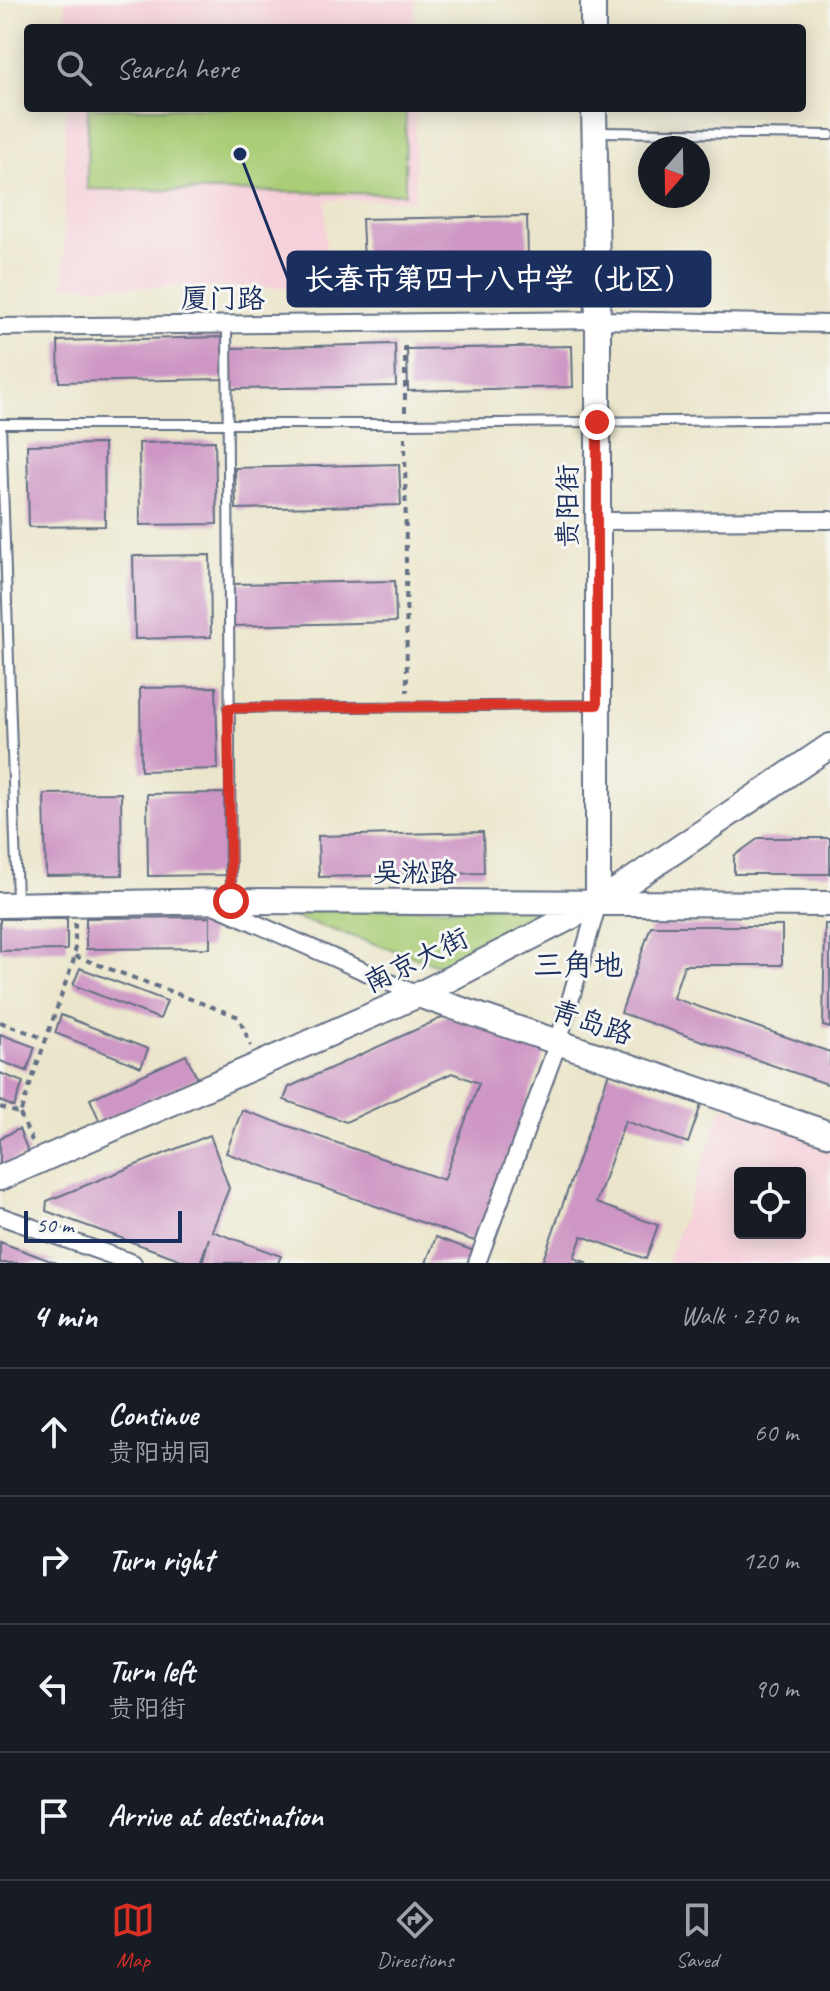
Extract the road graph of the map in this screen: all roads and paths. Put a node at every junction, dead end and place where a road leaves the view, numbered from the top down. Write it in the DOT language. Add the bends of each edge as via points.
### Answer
graph roads {
  1 [pos="593,0"];
  2 [pos="593,24"];
  3 [pos="594,120"];
  4 [pos="830,135"];
  5 [pos="598,320"];
  6 [pos="405,323"];
  7 [pos="227,324"];
  8 [pos="830,324"];
  9 [pos="0,327"];
  10 [pos="830,419"];
  11 [pos="597,422"];
  12 [pos="227,423"];
  13 [pos="405,424"];
  14 [pos="830,520"];
  15 [pos="597,521"];
  16 [pos="597,705"];
  17 [pos="408,707"];
  18 [pos="228,708"];
  19 [pos="830,746"];
  20 [pos="206,901"];
  21 [pos="231,901"];
  22 [pos="598,903"];
  23 [pos="74,904"];
  24 [pos="830,904"];
  25 [pos="8,905"];
  26 [pos="75,956"];
  27 [pos="418,995"];
  28 [pos="0,1022"];
  29 [pos="46,1039"];
  30 [pos="558,1043"];
  31 [pos="258,1064"];
  32 [pos="0,1107"];
  33 [pos="20,1114"];
  34 [pos="830,1134"];
  35 [pos="40,1160"];
  36 [pos="0,1178"];
  37 [pos="0,1216"];
  38 [pos="133,1263"];
  39 [pos="477,1263"];
  1 -- 2 [label="street"];
  3 -- 4 [label="lane"];
  3 -- 5 [label="street, 贵阳街"];
  5 -- 6 [label="street, 厦门路"];
  5 -- 8 [label="street, 厦门路"];
  5 -- 11 [label="street, 贵阳街"];
  6 -- 7 [label="street, 厦门路"];
  6 -- 13 [label="path"];
  7 -- 9 [label="street, 厦门路"];
  7 -- 12 [label="lane"];
  10 -- 11 [label="lane"];
  11 -- 13 [label="lane"];
  11 -- 15 [label="street, 贵阳街"];
  12 -- 13 [label="lane"];
  12 -- 18 [label="lane"];
  12 -- 25 [label="lane" via="1,424"];
  13 -- 17 [label="path"];
  14 -- 15 [label="street"];
  15 -- 16 [label="street, 贵阳街"];
  16 -- 17 [label="lane"];
  16 -- 22 [label="street, 贵阳街"];
  17 -- 18 [label="lane"];
  18 -- 21 [label="lane"];
  19 -- 22 [label="street, 南京大街"];
  20 -- 21 [label="street, 吴淞路"];
  20 -- 23 [label="street, 吴淞路"];
  20 -- 27 [label="street, 青岛路"];
  21 -- 22 [label="street, 吴淞路"];
  22 -- 24 [label="street, 吴淞路"];
  22 -- 27 [label="street, 南京大街"];
  22 -- 30 [label="street"];
  23 -- 25 [label="street, 吴淞路"];
  23 -- 26 [label="path"];
  26 -- 29 [label="path"];
  26 -- 31 [label="path" via="239,1017"];
  27 -- 30 [label="street, 青岛路"];
  27 -- 31 [label="street, 南京大街"];
  28 -- 29 [label="path"];
  29 -- 33 [label="path"];
  30 -- 34 [label="street, 青岛路"];
  30 -- 39 [label="street"];
  31 -- 35 [label="street, 南京大街"];
  32 -- 33 [label="path"];
  33 -- 35 [label="path"];
  35 -- 36 [label="street, 南京大街"];
  37 -- 38 [label="street"];
}
